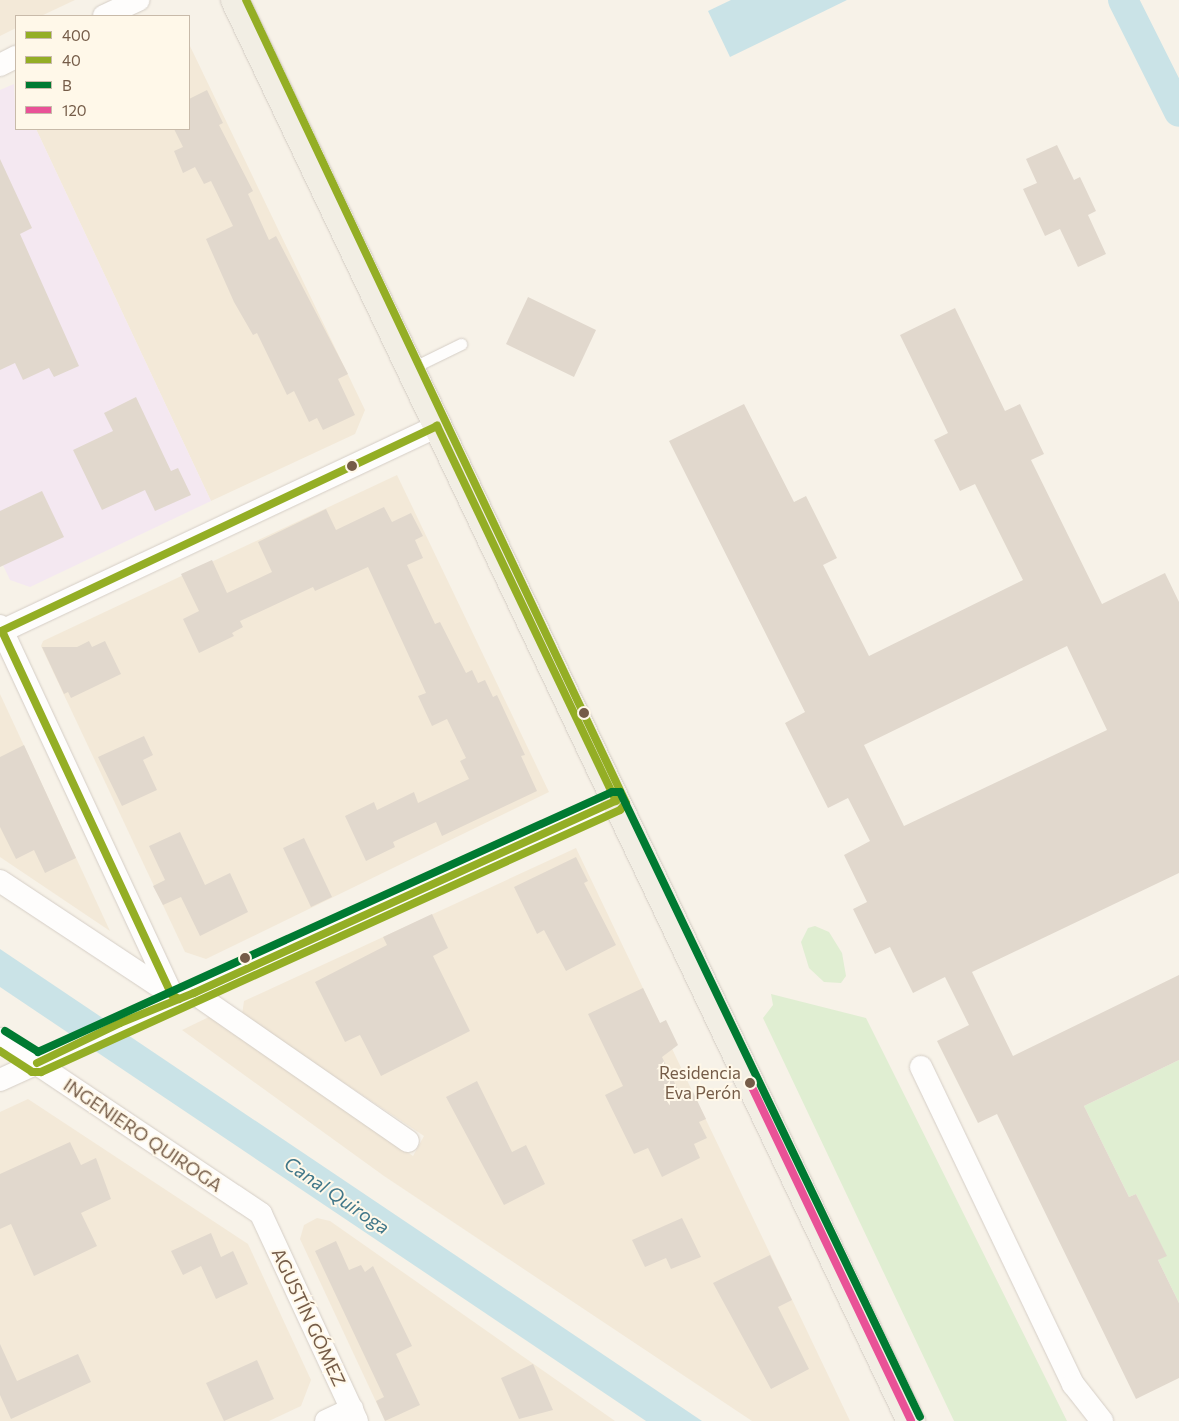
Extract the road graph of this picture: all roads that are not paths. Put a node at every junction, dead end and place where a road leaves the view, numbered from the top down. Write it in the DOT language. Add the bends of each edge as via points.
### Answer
graph roads {
  1 [pos="139,0"];
  2 [pos="235,0"];
  3 [pos="106,15"];
  4 [pos="15,58"];
  5 [pos="0,65"];
  6 [pos="461,344"];
  7 [pos="410,369"];
  8 [pos="437,426"];
  9 [pos="1,628"];
  10 [pos="616,801"];
  11 [pos="0,881"];
  12 [pos="182,996"];
  13 [pos="0,1039"];
  14 [pos="37,1063"];
  15 [pos="921,1067"];
  16 [pos="0,1080"];
  17 [pos="408,1141"];
  18 [pos="261,1214"];
  19 [pos="354,1415"];
  20 [pos="326,1421"];
  21 [pos="911,1421"];
  22 [pos="1102,1421"];
  1 -- 3 [label="street"];
  2 -- 7 [label="main road"];
  4 -- 5 [label="street"];
  6 -- 7 [label="lane"];
  7 -- 8 [label="main road"];
  8 -- 9 [label="street"];
  8 -- 10 [label="main road"];
  9 -- 12 [label="street"];
  10 -- 12 [label="street"];
  10 -- 21 [label="main road"];
  11 -- 12 [label="street"];
  12 -- 14 [label="street"];
  12 -- 17 [label="street"];
  13 -- 14 [label="street, INGENIERO QUIROGA"];
  14 -- 16 [label="street"];
  14 -- 18 [label="street, INGENIERO QUIROGA"];
  15 -- 22 [label="street" via="1073,1384"];
  18 -- 19 [label="street, AGUSTÍN GÓMEZ"];
  19 -- 20 [label="street"];
}
